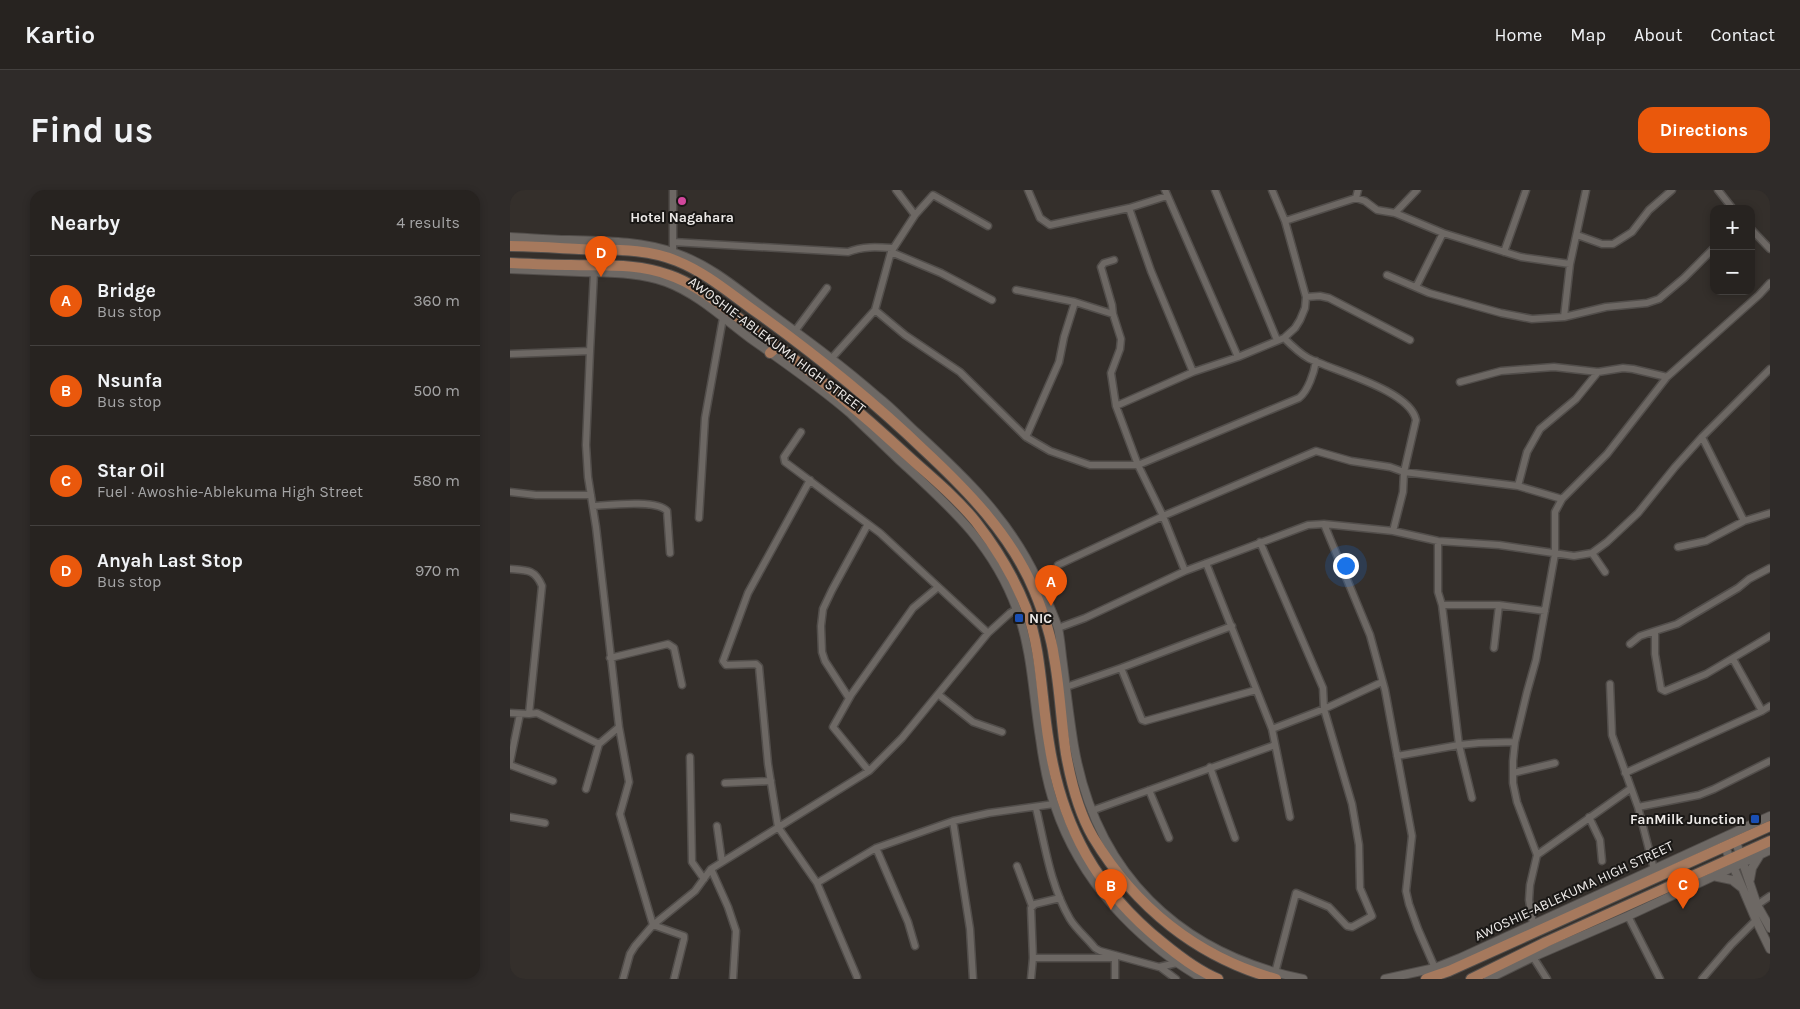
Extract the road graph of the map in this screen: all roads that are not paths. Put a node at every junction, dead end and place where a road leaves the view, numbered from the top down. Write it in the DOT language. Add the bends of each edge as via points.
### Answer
graph roads {
  1 [pos="672,190"];
  2 [pos="896,190"];
  3 [pos="1028,190"];
  4 [pos="1215,190"];
  5 [pos="1272,190"];
  6 [pos="1358,190"];
  7 [pos="1416,190"];
  8 [pos="1526,190"];
  9 [pos="1586,190"];
  10 [pos="1672,190"];
  11 [pos="1718,190"];
  12 [pos="1166,193"];
  13 [pos="1356,198"];
  14 [pos="1731,205"];
  15 [pos="1129,208"];
  16 [pos="1395,213"];
  17 [pos="914,215"];
  18 [pos="1285,221"];
  19 [pos="988,226"];
  20 [pos="1443,233"];
  21 [pos="1755,233"];
  22 [pos="1577,235"];
  23 [pos="510,237"];
  24 [pos="536,242"];
  25 [pos="673,242"];
  26 [pos="510,246"];
  27 [pos="1770,248"];
  28 [pos="892,250"];
  29 [pos="1712,250"];
  30 [pos="673,252"];
  31 [pos="1504,252"];
  32 [pos="1114,260"];
  33 [pos="510,263"];
  34 [pos="1570,264"];
  35 [pos="510,269"];
  36 [pos="594,272"];
  37 [pos="1387,275"];
  38 [pos="1770,283"];
  39 [pos="1416,287"];
  40 [pos="827,288"];
  41 [pos="1016,290"];
  42 [pos="1306,297"];
  43 [pos="992,300"];
  44 [pos="1075,302"];
  45 [pos="875,310"];
  46 [pos="1113,314"];
  47 [pos="1564,317"];
  48 [pos="723,318"];
  49 [pos="795,331"];
  50 [pos="1284,338"];
  51 [pos="1276,340"];
  52 [pos="1410,340"];
  53 [pos="774,350"];
  54 [pos="590,351"];
  55 [pos="510,354"];
  56 [pos="1238,357"];
  57 [pos="831,359"];
  58 [pos="1316,361"];
  59 [pos="1770,369"];
  60 [pos="1193,372"];
  61 [pos="1598,372"];
  62 [pos="1666,378"];
  63 [pos="1460,382"];
  64 [pos="861,392"];
  65 [pos="851,404"];
  66 [pos="1116,406"];
  67 [pos="871,428"];
  68 [pos="801,432"];
  69 [pos="1702,437"];
  70 [pos="1026,438"];
  71 [pos="1138,465"];
  72 [pos="1404,472"];
  73 [pos="810,480"];
  74 [pos="1518,486"];
  75 [pos="510,492"];
  76 [pos="591,495"];
  77 [pos="1562,499"];
  78 [pos="593,506"];
  79 [pos="1770,513"];
  80 [pos="1163,516"];
  81 [pos="699,518"];
  82 [pos="1744,521"];
  83 [pos="868,524"];
  84 [pos="1324,524"];
  85 [pos="1394,531"];
  86 [pos="1438,541"];
  87 [pos="1260,542"];
  88 [pos="1678,547"];
  89 [pos="670,553"];
  90 [pos="1592,553"];
  91 [pos="1554,554"];
  92 [pos="1206,563"];
  93 [pos="1058,566"];
  94 [pos="1770,568"];
  95 [pos="510,569"];
  96 [pos="1185,571"];
  97 [pos="1605,572"];
  98 [pos="938,588"];
  99 [pos="1442,604"];
  100 [pos="1499,605"];
  101 [pos="1017,609"];
  102 [pos="1545,611"];
  103 [pos="1232,626"];
  104 [pos="1058,628"];
  105 [pos="1655,631"];
  106 [pos="988,633"];
  107 [pos="1770,636"];
  108 [pos="1630,644"];
  109 [pos="1494,648"];
  110 [pos="610,658"];
  111 [pos="1733,659"];
  112 [pos="1122,668"];
  113 [pos="1382,682"];
  114 [pos="1610,684"];
  115 [pos="682,685"];
  116 [pos="1066,687"];
  117 [pos="1256,690"];
  118 [pos="939,694"];
  119 [pos="849,698"];
  120 [pos="1770,706"];
  121 [pos="1324,709"];
  122 [pos="1762,711"];
  123 [pos="510,712"];
  124 [pos="520,714"];
  125 [pos="529,714"];
  126 [pos="619,727"];
  127 [pos="1272,729"];
  128 [pos="1002,732"];
  129 [pos="1515,742"];
  130 [pos="599,744"];
  131 [pos="1275,745"];
  132 [pos="1459,745"];
  133 [pos="1397,756"];
  134 [pos="690,757"];
  135 [pos="1770,761"];
  136 [pos="510,762"];
  137 [pos="1555,763"];
  138 [pos="1210,767"];
  139 [pos="869,771"];
  140 [pos="1513,773"];
  141 [pos="1625,773"];
  142 [pos="553,781"];
  143 [pos="771,781"];
  144 [pos="725,783"];
  145 [pos="586,789"];
  146 [pos="1630,789"];
  147 [pos="1149,790"];
  148 [pos="1472,798"];
  149 [pos="1054,804"];
  150 [pos="1638,807"];
  151 [pos="1036,808"];
  152 [pos="1091,811"];
  153 [pos="1770,816"];
  154 [pos="510,817"];
  155 [pos="1290,817"];
  156 [pos="1589,818"];
  157 [pos="953,821"];
  158 [pos="545,823"];
  159 [pos="717,826"];
  160 [pos="1770,826"];
  161 [pos="778,827"];
  162 [pos="1169,838"];
  163 [pos="1235,838"];
  164 [pos="1736,842"];
  165 [pos="1770,842"];
  166 [pos="1725,847"];
  167 [pos="876,848"];
  168 [pos="1770,850"];
  169 [pos="1537,854"];
  170 [pos="1760,854"];
  171 [pos="1742,858"];
  172 [pos="1602,861"];
  173 [pos="722,862"];
  174 [pos="1732,863"];
  175 [pos="1018,866"];
  176 [pos="711,869"];
  177 [pos="1654,870"];
  178 [pos="1713,876"];
  179 [pos="704,879"];
  180 [pos="817,883"];
  181 [pos="1750,886"];
  182 [pos="1742,887"];
  183 [pos="1606,895"];
  184 [pos="1770,896"];
  185 [pos="1060,898"];
  186 [pos="1654,899"];
  187 [pos="1757,905"];
  188 [pos="1032,906"];
  189 [pos="1628,916"];
  190 [pos="1756,920"];
  191 [pos="1533,924"];
  192 [pos="653,926"];
  193 [pos="1770,928"];
  194 [pos="915,946"];
  195 [pos="1770,949"];
  196 [pos="1115,956"];
  197 [pos="1533,957"];
  198 [pos="1033,958"];
  199 [pos="1177,963"];
  200 [pos="1160,967"];
  201 [pos="1435,968"];
  202 [pos="1492,974"];
  203 [pos="1275,976"];
  204 [pos="857,977"];
  205 [pos="623,979"];
  206 [pos="674,979"];
  207 [pos="733,979"];
  208 [pos="973,979"];
  209 [pos="1031,979"];
  210 [pos="1115,979"];
  211 [pos="1176,979"];
  212 [pos="1204,979"];
  213 [pos="1218,979"];
  214 [pos="1303,979"];
  215 [pos="1385,979"];
  216 [pos="1426,979"];
  217 [pos="1471,979"];
  218 [pos="1547,979"];
  219 [pos="1660,979"];
  220 [pos="1702,979"];
  1 -- 25 [label="street"];
  2 -- 17 [label="street"];
  3 -- 15 [label="street" via="1040,218 1050,225"];
  4 -- 51 [label="street"];
  5 -- 18 [label="street"];
  6 -- 13 [label="street"];
  7 -- 16 [label="street"];
  8 -- 31 [label="street"];
  9 -- 22 [label="street"];
  10 -- 22 [label="street" via="1649,210 1632,232 1613,244 1602,244"];
  11 -- 14 [label="street"];
  12 -- 15 [label="street"];
  12 -- 56 [label="street"];
  13 -- 16 [label="street" via="1377,210"];
  13 -- 18 [label="street"];
  15 -- 60 [label="street"];
  16 -- 20 [label="street"];
  17 -- 19 [label="street" via="933,195"];
  17 -- 28 [label="street"];
  18 -- 42 [label="street"];
  20 -- 31 [label="street"];
  20 -- 39 [label="street"];
  21 -- 27 [label="street"];
  22 -- 34 [label="street"];
  23 -- 24 [label="street, AWOSHIE-ABLEKUMA HIGH STREET"];
  24 -- 26 [label="main road, AWOSHIE-ABLEKUMA HIGH STREET"];
  24 -- 30 [label="street, AWOSHIE-ABLEKUMA HIGH STREET" via="640,244"];
  24 -- 64 [label="main road, AWOSHIE-ABLEKUMA HIGH STREET" via="639,251 677,261 708,277 804,346"];
  25 -- 28 [label="street" via="848,252 869,246"];
  25 -- 30 [label="street"];
  28 -- 43 [label="street"];
  28 -- 45 [label="street"];
  29 -- 47 [label="street" via="1659,299"];
  30 -- 49 [label="street, AWOSHIE-ABLEKUMA HIGH STREET" via="707,268"];
  31 -- 34 [label="street"];
  32 -- 46 [label="street" via="1101,267"];
  33 -- 53 [label="main road, AWOSHIE-ABLEKUMA HIGH STREET" via="633,267 668,274 695,288"];
  34 -- 47 [label="street"];
  35 -- 36 [label="street, AWOSHIE-ABLEKUMA HIGH STREET"];
  36 -- 48 [label="street, AWOSHIE-ABLEKUMA HIGH STREET" via="641,276 664,282 692,295"];
  36 -- 54 [label="street"];
  37 -- 39 [label="street"];
  38 -- 62 [label="street"];
  39 -- 47 [label="street" via="1501,313 1532,319"];
  40 -- 49 [label="street"];
  41 -- 44 [label="street"];
  42 -- 50 [label="street" via="1300,320"];
  42 -- 52 [label="street" via="1329,298"];
  44 -- 46 [label="street"];
  44 -- 70 [label="street" via="1059,362"];
  45 -- 57 [label="street"];
  45 -- 70 [label="street" via="905,335 960,372"];
  46 -- 66 [label="street" via="1121,339 1111,373"];
  48 -- 53 [label="street, AWOSHIE-ABLEKUMA HIGH STREET"];
  48 -- 81 [label="street" via="705,413"];
  49 -- 57 [label="street, AWOSHIE-ABLEKUMA HIGH STREET"];
  50 -- 51 [label="street"];
  50 -- 58 [label="street" via="1296,350"];
  51 -- 56 [label="street"];
  53 -- 65 [label="main road, AWOSHIE-ABLEKUMA HIGH STREET" via="808,368"];
  53 -- 67 [label="street, AWOSHIE-ABLEKUMA HIGH STREET"];
  54 -- 55 [label="street"];
  54 -- 76 [label="street" via="586,444"];
  56 -- 60 [label="street"];
  57 -- 104 [label="street, AWOSHIE-ABLEKUMA HIGH STREET" via="878,396 986,500 1023,552"];
  58 -- 71 [label="street" via="1301,397"];
  58 -- 72 [label="street" via="1366,381 1398,398 1413,412 1416,420"];
  59 -- 69 [label="street"];
  60 -- 66 [label="street"];
  61 -- 62 [label="street" via="1623,368"];
  61 -- 63 [label="street" via="1554,368 1501,371"];
  61 -- 74 [label="street" via="1576,399 1540,429 1527,452"];
  62 -- 77 [label="street" via="1608,454"];
  64 -- 65 [label="main road"];
  64 -- 203 [label="main road, AWOSHIE-ABLEKUMA HIGH STREET" via="950,474 987,516 1005,538 1033,588 1049,632 1066,755 1078,800 1092,835 1114,867 1174,930 1199,947 1238,967"];
  65 -- 67 [label="main road, AWOSHIE-ABLEKUMA HIGH STREET"];
  66 -- 71 [label="street"];
  67 -- 101 [label="street, AWOSHIE-ABLEKUMA HIGH STREET" via="957,513 984,546"];
  67 -- 213 [label="main road, AWOSHIE-ABLEKUMA HIGH STREET" via="954,498 975,521 1011,575 1035,637 1056,784 1068,820 1100,878 1146,929 1177,954"];
  68 -- 73 [label="street" via="784,457 785,462"];
  69 -- 82 [label="street"];
  69 -- 90 [label="street" via="1638,513"];
  70 -- 71 [label="street" via="1050,451 1090,465"];
  71 -- 80 [label="street"];
  72 -- 74 [label="street"];
  72 -- 80 [label="street" via="1316,451"];
  72 -- 85 [label="street"];
  73 -- 83 [label="street"];
  73 -- 143 [label="street" via="748,593 723,661 726,665 756,664 759,667"];
  74 -- 77 [label="street"];
  75 -- 76 [label="street"];
  76 -- 78 [label="street"];
  77 -- 91 [label="street" via="1554,515"];
  78 -- 89 [label="street" via="633,504 665,508 668,511"];
  78 -- 110 [label="street"];
  79 -- 82 [label="street"];
  80 -- 93 [label="street"];
  80 -- 96 [label="street"];
  82 -- 88 [label="street" via="1706,541"];
  83 -- 98 [label="street"];
  83 -- 119 [label="street" via="823,609 821,626 825,661"];
  84 -- 85 [label="street"];
  84 -- 87 [label="street" via="1308,525"];
  84 -- 113 [label="street" via="1370,635"];
  85 -- 86 [label="street"];
  86 -- 91 [label="street" via="1499,545"];
  86 -- 99 [label="street" via="1438,592"];
  87 -- 92 [label="street"];
  87 -- 121 [label="street" via="1324,688"];
  90 -- 91 [label="street" via="1577,556"];
  90 -- 97 [label="street"];
  91 -- 102 [label="street"];
  92 -- 96 [label="street"];
  92 -- 103 [label="street"];
  94 -- 105 [label="street" via="1677,624"];
  95 -- 125 [label="street" via="533,573 542,586"];
  96 -- 104 [label="street"];
  98 -- 106 [label="street"];
  98 -- 119 [label="street" via="913,608"];
  99 -- 100 [label="street"];
  99 -- 132 [label="street"];
  100 -- 102 [label="street"];
  100 -- 109 [label="street"];
  101 -- 106 [label="street"];
  101 -- 149 [label="street, AWOSHIE-ABLEKUMA HIGH STREET" via="1028,649 1040,739"];
  102 -- 129 [label="street"];
  103 -- 112 [label="street"];
  103 -- 117 [label="street"];
  104 -- 116 [label="street, AWOSHIE-ABLEKUMA HIGH STREET"];
  105 -- 108 [label="street"];
  105 -- 111 [label="street" via="1655,654 1663,691"];
  106 -- 118 [label="street"];
  107 -- 111 [label="street"];
  110 -- 115 [label="street" via="668,644 674,648"];
  110 -- 126 [label="street"];
  111 -- 122 [label="street"];
  112 -- 116 [label="street"];
  112 -- 117 [label="street" via="1145,721"];
  113 -- 121 [label="street"];
  113 -- 133 [label="street"];
  114 -- 141 [label="street" via="1612,735"];
  116 -- 152 [label="street, AWOSHIE-ABLEKUMA HIGH STREET" via="1074,747"];
  117 -- 127 [label="street"];
  118 -- 128 [label="street" via="973,722"];
  118 -- 139 [label="street"];
  119 -- 139 [label="street" via="833,728"];
  120 -- 122 [label="street"];
  121 -- 127 [label="street"];
  121 -- 203 [label="street" via="1352,804 1359,846 1360,888 1372,916 1352,927 1347,926 1329,907 1296,893"];
  122 -- 141 [label="street"];
  123 -- 124 [label="street"];
  124 -- 125 [label="street"];
  124 -- 136 [label="street"];
  125 -- 130 [label="street" via="537,713"];
  126 -- 130 [label="street"];
  126 -- 192 [label="street" via="629,782 620,814"];
  127 -- 131 [label="street"];
  129 -- 132 [label="street"];
  129 -- 140 [label="street"];
  130 -- 145 [label="street"];
  131 -- 138 [label="street"];
  131 -- 155 [label="street"];
  132 -- 133 [label="street"];
  132 -- 148 [label="street"];
  133 -- 201 [label="street" via="1412,836 1406,891"];
  134 -- 179 [label="street" via="692,862"];
  135 -- 150 [label="street" via="1699,795"];
  136 -- 142 [label="street"];
  137 -- 140 [label="street"];
  138 -- 147 [label="street"];
  138 -- 163 [label="street"];
  139 -- 161 [label="street"];
  140 -- 169 [label="street" via="1517,802"];
  141 -- 146 [label="street"];
  143 -- 144 [label="street"];
  143 -- 161 [label="street"];
  146 -- 150 [label="street"];
  146 -- 156 [label="street"];
  147 -- 152 [label="street"];
  147 -- 162 [label="street"];
  149 -- 151 [label="street"];
  149 -- 199 [label="street, AWOSHIE-ABLEKUMA HIGH STREET" via="1067,834 1100,891 1127,922"];
  150 -- 177 [label="street"];
  151 -- 157 [label="street"];
  151 -- 185 [label="street" via="1052,878"];
  152 -- 203 [label="street, AWOSHIE-ABLEKUMA HIGH STREET" via="1116,860 1170,920 1218,951"];
  153 -- 177 [label="street, AWOSHIE-ABLEKUMA HIGH STREET"];
  154 -- 158 [label="street"];
  156 -- 169 [label="street"];
  156 -- 172 [label="street" via="1600,840"];
  157 -- 167 [label="street"];
  157 -- 208 [label="street" via="971,936"];
  159 -- 173 [label="street"];
  160 -- 164 [label="main road, AWOSHIE-ABLEKUMA HIGH STREET"];
  161 -- 173 [label="street"];
  161 -- 180 [label="street"];
  164 -- 166 [label="main road, AWOSHIE-ABLEKUMA HIGH STREET"];
  164 -- 171 [label="street"];
  165 -- 171 [label="main road"];
  166 -- 174 [label="street"];
  166 -- 183 [label="main road, AWOSHIE-ABLEKUMA HIGH STREET"];
  167 -- 180 [label="street"];
  167 -- 194 [label="street"];
  168 -- 170 [label="street"];
  169 -- 191 [label="street" via="1529,900"];
  170 -- 171 [label="street"];
  170 -- 181 [label="street" via="1752,868"];
  171 -- 174 [label="main road"];
  171 -- 181 [label="street"];
  173 -- 176 [label="street"];
  174 -- 178 [label="street"];
  174 -- 182 [label="street"];
  174 -- 186 [label="main road"];
  175 -- 188 [label="street"];
  176 -- 179 [label="street"];
  176 -- 207 [label="street" via="736,931"];
  177 -- 183 [label="street, AWOSHIE-ABLEKUMA HIGH STREET"];
  178 -- 182 [label="street" via="1732,880"];
  178 -- 186 [label="street"];
  179 -- 192 [label="street" via="695,891"];
  180 -- 204 [label="street"];
  181 -- 187 [label="street"];
  182 -- 190 [label="street"];
  183 -- 191 [label="street, AWOSHIE-ABLEKUMA HIGH STREET"];
  183 -- 216 [label="main road, AWOSHIE-ABLEKUMA HIGH STREET" via="1450,971"];
  184 -- 187 [label="street"];
  185 -- 188 [label="street"];
  185 -- 196 [label="street" via="1070,919 1095,948"];
  186 -- 189 [label="street"];
  186 -- 202 [label="main road" via="1546,942"];
  187 -- 193 [label="street"];
  188 -- 198 [label="street"];
  189 -- 197 [label="street"];
  189 -- 219 [label="street"];
  190 -- 195 [label="street"];
  190 -- 220 [label="street"];
  191 -- 201 [label="street, AWOSHIE-ABLEKUMA HIGH STREET"];
  192 -- 205 [label="street" via="630,954"];
  192 -- 206 [label="street" via="684,936"];
  196 -- 198 [label="street"];
  196 -- 200 [label="street"];
  196 -- 210 [label="street"];
  197 -- 202 [label="street"];
  197 -- 218 [label="street"];
  198 -- 209 [label="street"];
  199 -- 200 [label="street"];
  199 -- 212 [label="street, AWOSHIE-ABLEKUMA HIGH STREET"];
  200 -- 211 [label="street"];
  201 -- 215 [label="street, AWOSHIE-ABLEKUMA HIGH STREET"];
  202 -- 217 [label="main road"];
  203 -- 214 [label="street, AWOSHIE-ABLEKUMA HIGH STREET"];
}
